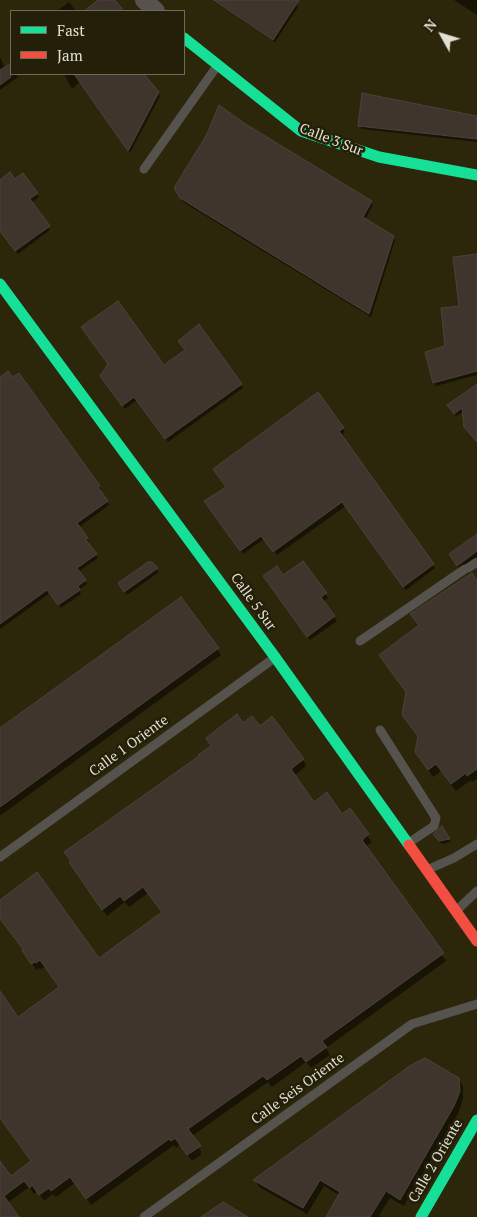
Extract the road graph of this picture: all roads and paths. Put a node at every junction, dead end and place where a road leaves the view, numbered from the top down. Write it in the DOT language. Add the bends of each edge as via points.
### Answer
graph roads {
  1 [pos="144,0"];
  2 [pos="155,10"];
  3 [pos="185,39"];
  4 [pos="217,66"];
  5 [pos="144,169"];
  6 [pos="477,175"];
  7 [pos="0,284"];
  8 [pos="477,562"];
  9 [pos="360,641"];
  10 [pos="275,658"];
  11 [pos="380,730"];
  12 [pos="407,844"];
  13 [pos="477,844"];
  14 [pos="0,857"];
  15 [pos="426,870"];
  16 [pos="477,891"];
  17 [pos="456,911"];
  18 [pos="477,941"];
  19 [pos="477,1004"];
  20 [pos="477,1120"];
  21 [pos="144,1217"];
  22 [pos="421,1217"];
  1 -- 2 [label="street"];
  3 -- 4 [label="street, Calle 3 Sur"];
  4 -- 5 [label="lane"];
  4 -- 6 [label="street, Calle 3 Sur" via="301,131 379,157"];
  7 -- 10 [label="street, Calle 5 Sur"];
  8 -- 9 [label="lane"];
  10 -- 12 [label="street, Calle 5 Sur"];
  10 -- 14 [label="lane, Calle 1 Oriente"];
  11 -- 12 [label="lane" via="436,818 434,826"];
  12 -- 15 [label="street, Calle 5 Sur"];
  13 -- 15 [label="lane"];
  15 -- 17 [label="street, Calle 5 Sur"];
  16 -- 17 [label="lane"];
  17 -- 18 [label="street, Calle 5 Sur"];
  19 -- 21 [label="lane, Calle Seis Oriente" via="412,1024"];
  20 -- 22 [label="street, Calle 2 Oriente"];
}
